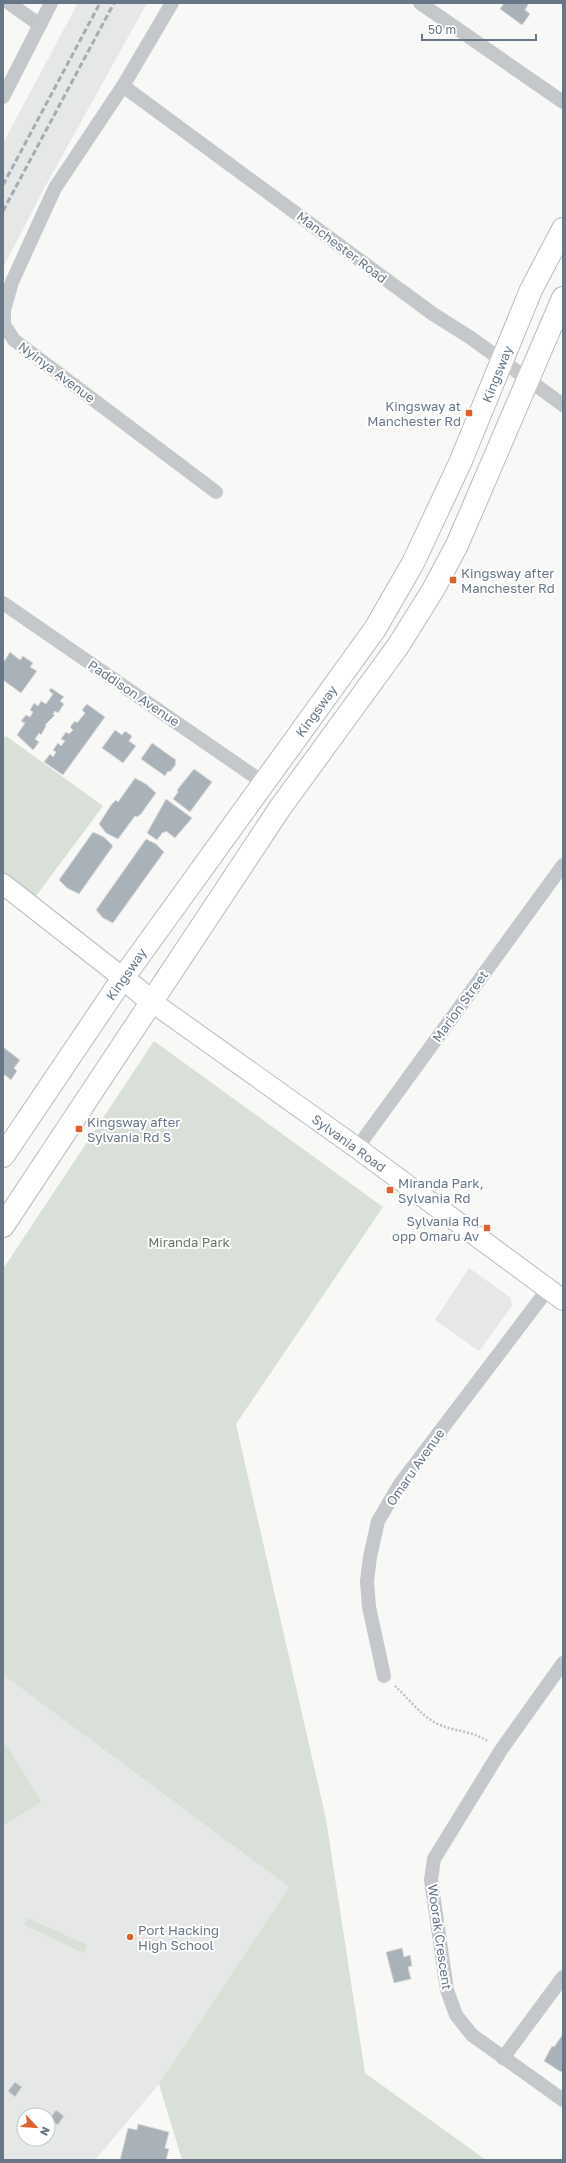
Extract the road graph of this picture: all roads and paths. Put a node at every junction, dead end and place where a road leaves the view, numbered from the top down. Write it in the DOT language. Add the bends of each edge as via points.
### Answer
graph roads {
  1 [pos="9,3"];
  2 [pos="51,3"];
  3 [pos="172,3"];
  4 [pos="420,3"];
  5 [pos="40,25"];
  6 [pos="123,86"];
  7 [pos="3,97"];
  8 [pos="563,102"];
  9 [pos="563,229"];
  10 [pos="563,298"];
  11 [pos="502,360"];
  12 [pos="527,380"];
  13 [pos="563,405"];
  14 [pos="216,492"];
  15 [pos="3,603"];
  16 [pos="264,783"];
  17 [pos="563,865"];
  18 [pos="3,884"];
  19 [pos="122,978"];
  20 [pos="152,1002"];
  21 [pos="357,1148"];
  22 [pos="3,1156"];
  23 [pos="3,1226"];
  24 [pos="559,1295"];
  25 [pos="563,1663"];
  26 [pos="384,1676"];
  27 [pos="501,1750"];
  28 [pos="563,1977"];
  29 [pos="503,2058"];
  30 [pos="563,2100"];
  1 -- 5 [label="street"];
  2 -- 5 [label="street"];
  3 -- 6 [label="street, Nyinya Avenue"];
  4 -- 8 [label="street"];
  5 -- 7 [label="street"];
  6 -- 11 [label="street, Manchester Road" via="433,314"];
  6 -- 14 [label="street, Nyinya Avenue" via="55,188 12,282 4,310 4,325 14,340"];
  9 -- 11 [label="main road, Kingsway" via="531,290"];
  10 -- 12 [label="main road"];
  11 -- 12 [label="street, Manchester Road"];
  11 -- 16 [label="main road, Kingsway" via="460,463 413,563 375,629"];
  12 -- 13 [label="street, Manchester Road"];
  12 -- 20 [label="main road" via="457,544 433,590 398,646 280,808"];
  15 -- 16 [label="street, Paddison Avenue"];
  16 -- 19 [label="main road, Kingsway"];
  17 -- 21 [label="street, Marion Street"];
  18 -- 19 [label="street"];
  19 -- 20 [label="main road"];
  19 -- 22 [label="main road, Kingsway"];
  20 -- 21 [label="street, Sylvania Road"];
  20 -- 23 [label="main road"];
  21 -- 24 [label="street, Sylvania Road"];
  24 -- 26 [label="street, Omaru Avenue" via="400,1484 378,1521 367,1581"];
  25 -- 27 [label="street, Woorak Crescent"];
  26 -- 27 [label="path" via="433,1722 481,1736"];
  27 -- 29 [label="street, Woorak Crescent" via="434,1859 431,1880 447,1990 456,2015 472,2036"];
  28 -- 29 [label="street"];
  29 -- 30 [label="street, Woorak Crescent"];
}
